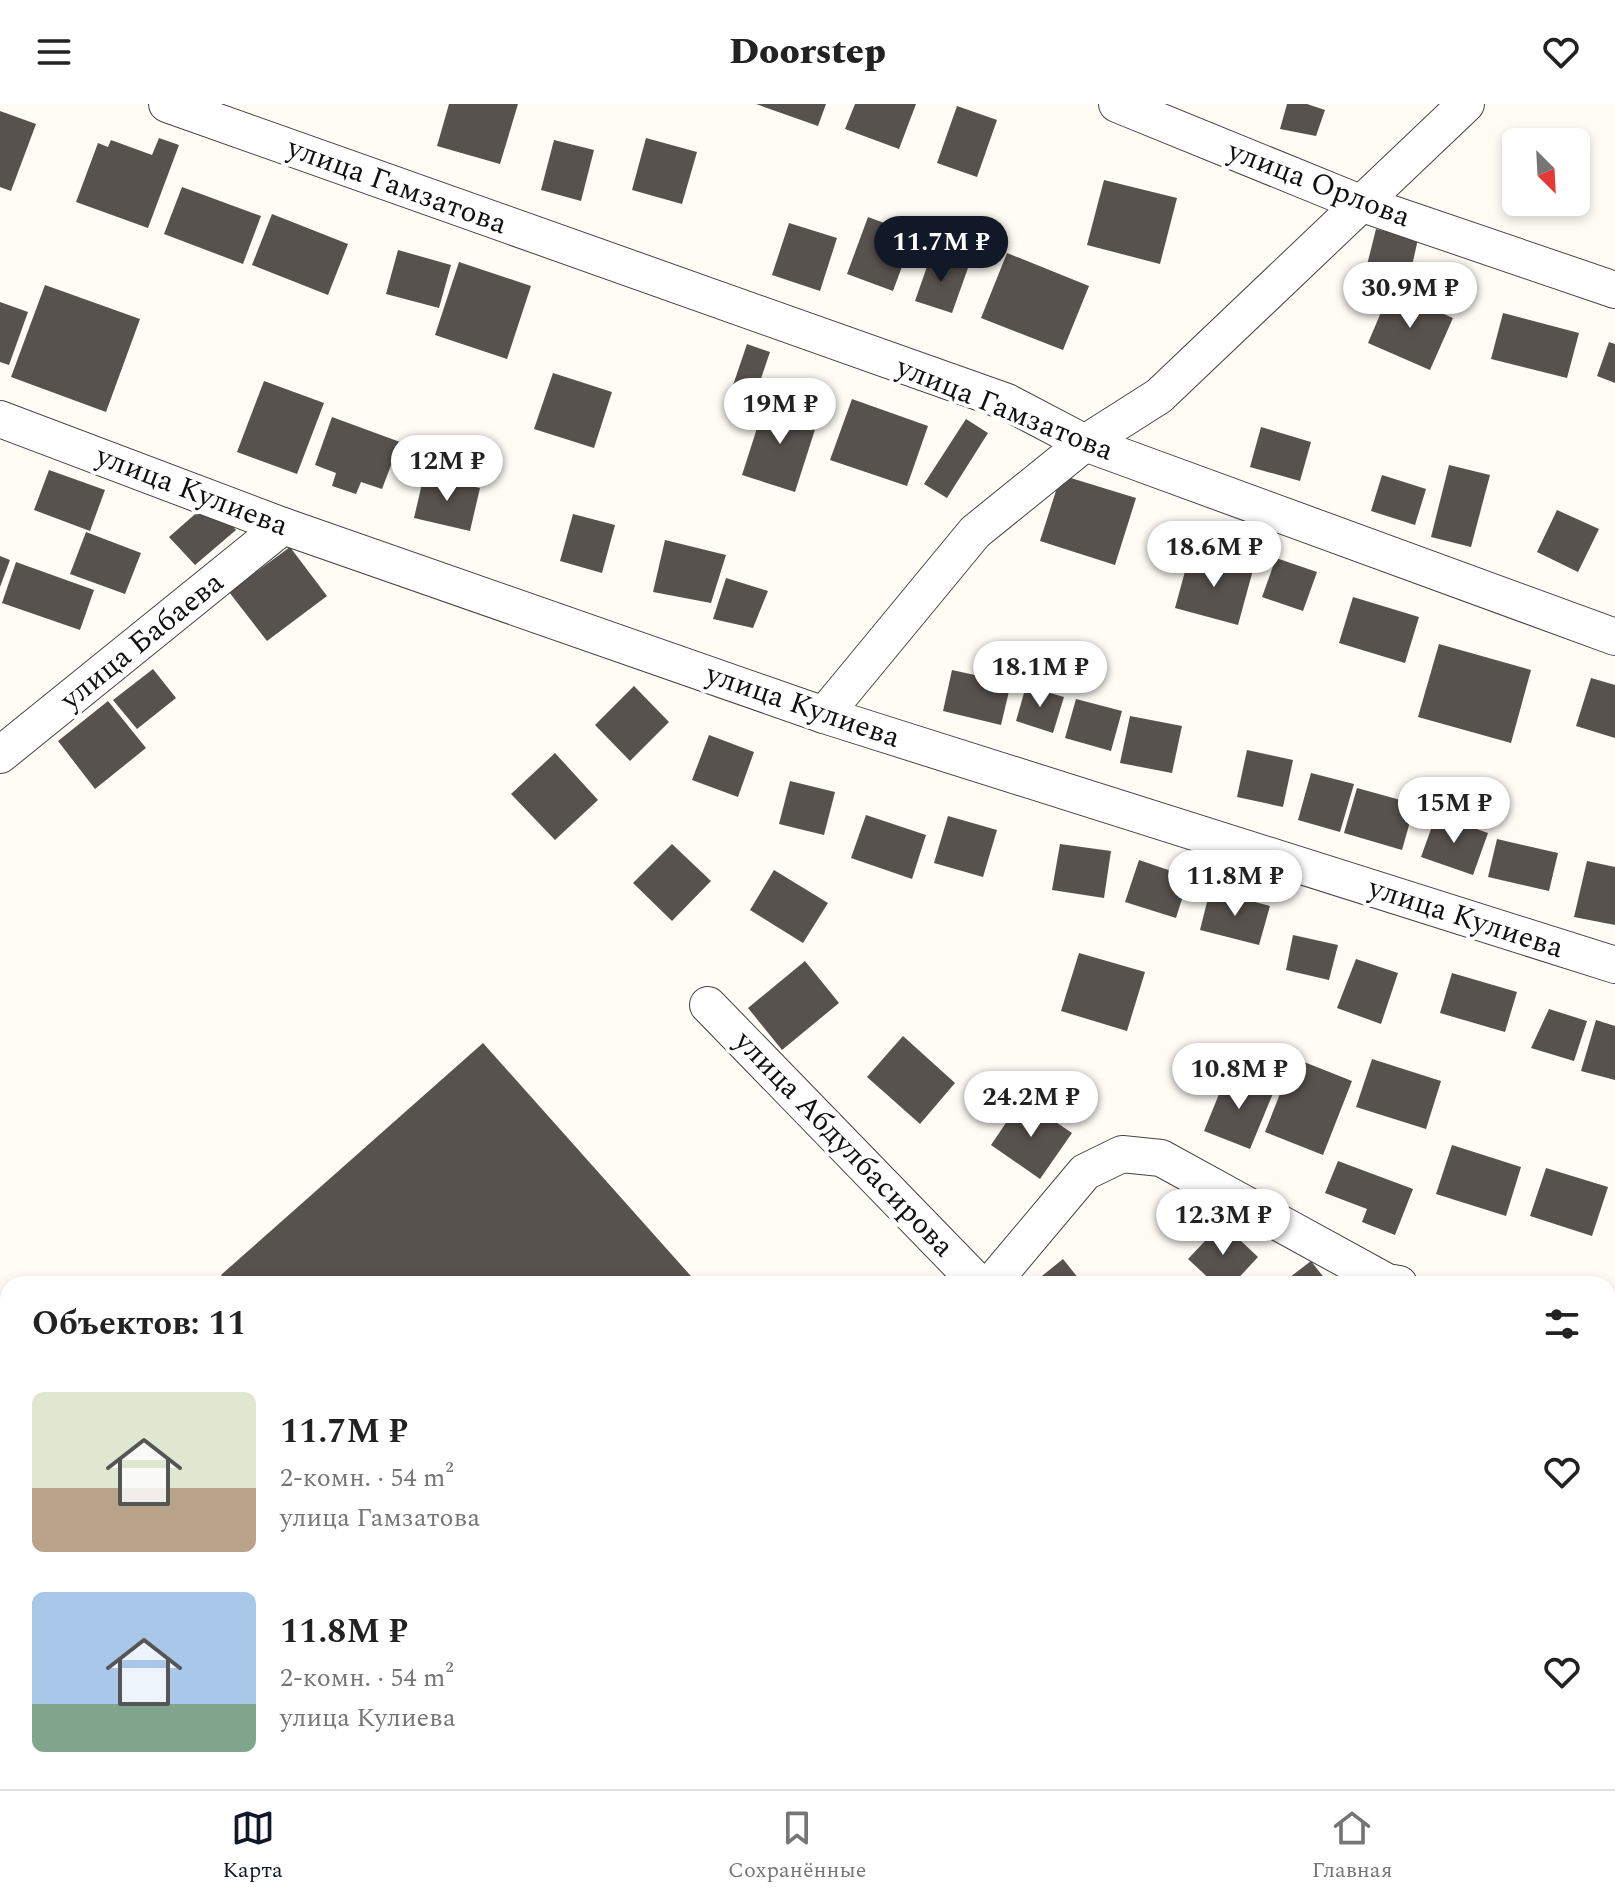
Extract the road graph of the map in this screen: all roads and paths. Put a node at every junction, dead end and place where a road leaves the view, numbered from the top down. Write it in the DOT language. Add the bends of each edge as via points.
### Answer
graph roads {
  1 [pos="167,104"];
  2 [pos="1117,104"];
  3 [pos="1466,104"];
  4 [pos="1360,203"];
  5 [pos="1615,290"];
  6 [pos="0,419"];
  7 [pos="1085,443"];
  8 [pos="283,526"];
  9 [pos="1615,637"];
  10 [pos="824,715"];
  11 [pos="16,723"];
  12 [pos="0,755"];
  13 [pos="1615,965"];
  14 [pos="708,1005"];
  15 [pos="971,1276"];
  16 [pos="998,1276"];
  17 [pos="1378,1276"];
  1 -- 7 [label="street, улица Гамзатова" via="1007,402"];
  2 -- 4 [label="street, улица Орлова"];
  3 -- 4 [label="street"];
  4 -- 5 [label="street, улица Орлова"];
  4 -- 7 [label="street" via="1159,396"];
  6 -- 8 [label="street, улица Кулиева"];
  7 -- 9 [label="street, улица Гамзатова"];
  7 -- 10 [label="street" via="975,532"];
  8 -- 10 [label="street, улица Кулиева"];
  8 -- 11 [label="street, улица Бабаева"];
  10 -- 13 [label="street, улица Кулиева"];
  11 -- 12 [label="street, улица Бабаева"];
  14 -- 15 [label="street, улица Абдулбасирова"];
  16 -- 17 [label="street" via="1085,1172 1122,1154 1161,1158"];
}
